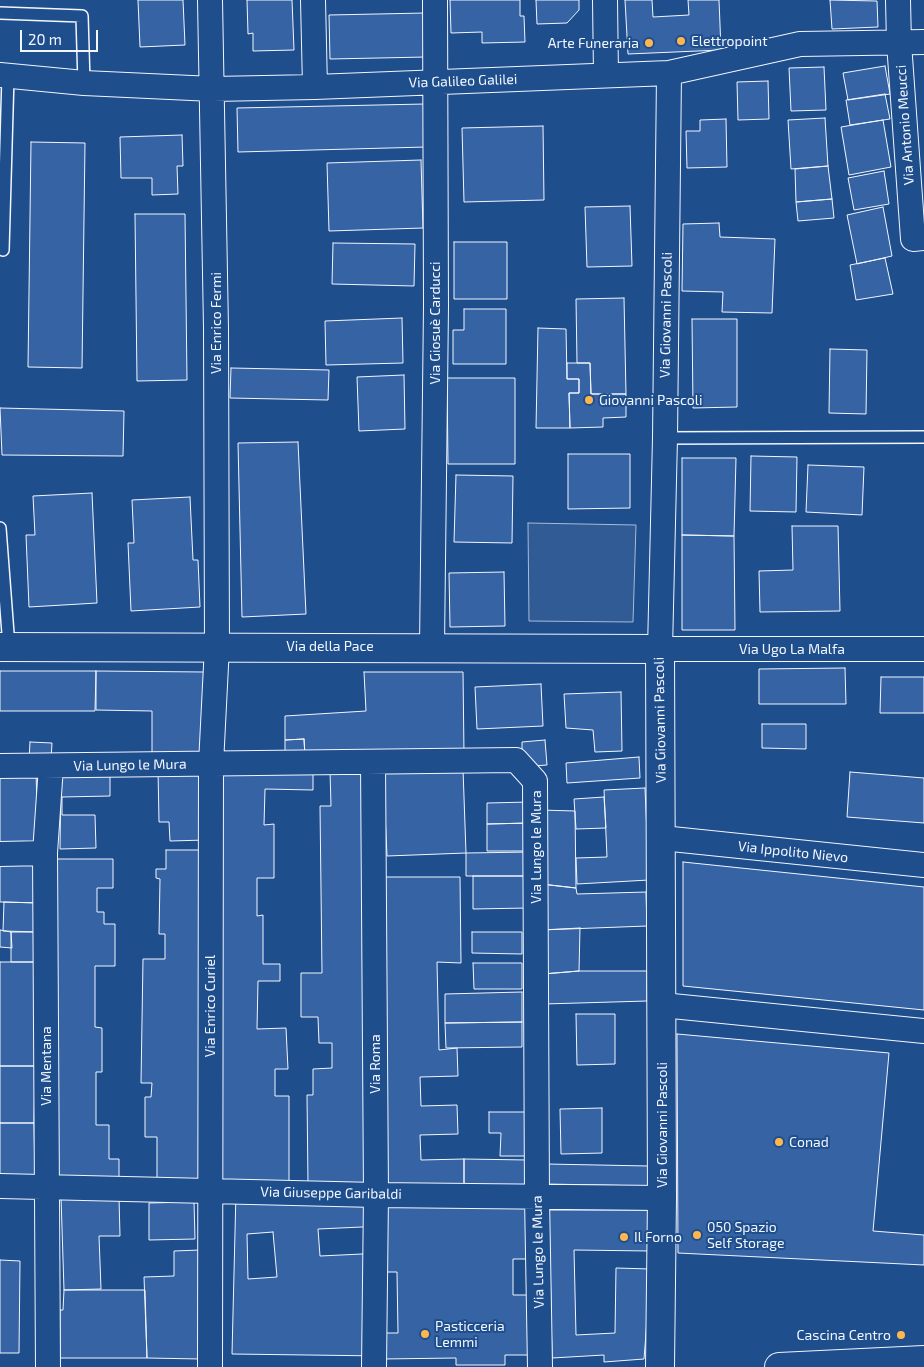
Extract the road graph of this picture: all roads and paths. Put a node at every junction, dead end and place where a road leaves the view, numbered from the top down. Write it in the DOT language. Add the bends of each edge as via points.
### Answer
graph roads {
  1 [pos="210,0"];
  2 [pos="312,0"];
  3 [pos="436,0"];
  4 [pos="605,0"];
  5 [pos="898,0"];
  6 [pos="0,13"];
  7 [pos="924,42"];
  8 [pos="899,43"];
  9 [pos="668,73"];
  10 [pos="606,75"];
  11 [pos="4,76"];
  12 [pos="435,82"];
  13 [pos="84,83"];
  14 [pos="315,87"];
  15 [pos="214,89"];
  16 [pos="924,238"];
  17 [pos="3,250"];
  18 [pos="924,436"];
  19 [pos="665,438"];
  20 [pos="0,528"];
  21 [pos="218,646"];
  22 [pos="432,646"];
  23 [pos="5,647"];
  24 [pos="660,649"];
  25 [pos="924,649"];
  26 [pos="373,762"];
  27 [pos="211,764"];
  28 [pos="0,766"];
  29 [pos="50,766"];
  30 [pos="662,838"];
  31 [pos="45,853"];
  32 [pos="0,854"];
  33 [pos="924,865"];
  34 [pos="662,1006"];
  35 [pos="924,1031"];
  36 [pos="0,1186"];
  37 [pos="47,1187"];
  38 [pos="210,1191"];
  39 [pos="376,1195"];
  40 [pos="537,1197"];
  41 [pos="662,1198"];
  42 [pos="924,1360"];
  43 [pos="48,1367"];
  44 [pos="210,1367"];
  45 [pos="374,1367"];
  46 [pos="540,1367"];
  47 [pos="660,1367"];
  48 [pos="779,1367"];
  1 -- 15 [label="street, Via Enrico Fermi"];
  2 -- 14 [label="street"];
  3 -- 12 [label="street, Via Giosuè Carducci"];
  4 -- 10 [label="street"];
  5 -- 8 [label="street, Via Antonio Meucci"];
  6 -- 13 [label="lane" via="82,16"];
  7 -- 8 [label="street, Via Galileo Galilei"];
  8 -- 9 [label="street, Via Galileo Galilei" via="800,44"];
  8 -- 16 [label="street, Via Antonio Meucci" via="913,239"];
  9 -- 10 [label="street, Via Galileo Galilei"];
  9 -- 19 [label="street, Via Giovanni Pascoli"];
  10 -- 12 [label="street, Via Galileo Galilei"];
  11 -- 13 [label="street, Via Galileo Galilei"];
  11 -- 17 [label="lane"];
  12 -- 14 [label="street, Via Galileo Galilei"];
  12 -- 22 [label="street, Via Giosuè Carducci"];
  13 -- 15 [label="street, Via Galileo Galilei"];
  14 -- 15 [label="street, Via Galileo Galilei"];
  15 -- 21 [label="street, Via Enrico Fermi"];
  18 -- 19 [label="lane"];
  19 -- 24 [label="street, Via Giovanni Pascoli"];
  20 -- 23 [label="lane"];
  21 -- 22 [label="main road, Via della Pace"];
  21 -- 23 [label="main road, Via della Pace"];
  21 -- 27 [label="street, Via Enrico Curiel"];
  22 -- 24 [label="main road, Via della Pace"];
  24 -- 25 [label="street, Via Ugo La Malfa"];
  24 -- 30 [label="main road, Via Giovanni Pascoli"];
  26 -- 27 [label="street, Via Lungo le Mura"];
  26 -- 39 [label="street, Via Roma"];
  26 -- 40 [label="street, Via Lungo le Mura" via="516,760 536,781"];
  27 -- 29 [label="street, Via Lungo le Mura"];
  27 -- 38 [label="street, Via Enrico Curiel"];
  28 -- 29 [label="street, Via Lungo le Mura"];
  29 -- 31 [label="street, Via Mentana"];
  30 -- 33 [label="street, Via Ippolito Nievo"];
  30 -- 34 [label="main road, Via Giovanni Pascoli"];
  31 -- 32 [label="street"];
  31 -- 37 [label="street, Via Mentana"];
  34 -- 35 [label="street"];
  34 -- 41 [label="main road, Via Giovanni Pascoli"];
  36 -- 37 [label="street, Via Giuseppe Garibaldi"];
  37 -- 38 [label="street, Via Giuseppe Garibaldi"];
  37 -- 43 [label="street, Via Mentana"];
  38 -- 39 [label="street, Via Giuseppe Garibaldi"];
  38 -- 44 [label="street, Via Enrico Curiel"];
  39 -- 40 [label="street, Via Giuseppe Garibaldi"];
  39 -- 45 [label="street, Via Roma"];
  40 -- 41 [label="street, Via Giuseppe Garibaldi"];
  40 -- 46 [label="street, Via Lungo le Mura"];
  41 -- 47 [label="main road, Via Giovanni Pascoli"];
  42 -- 48 [label="main road"];
}
